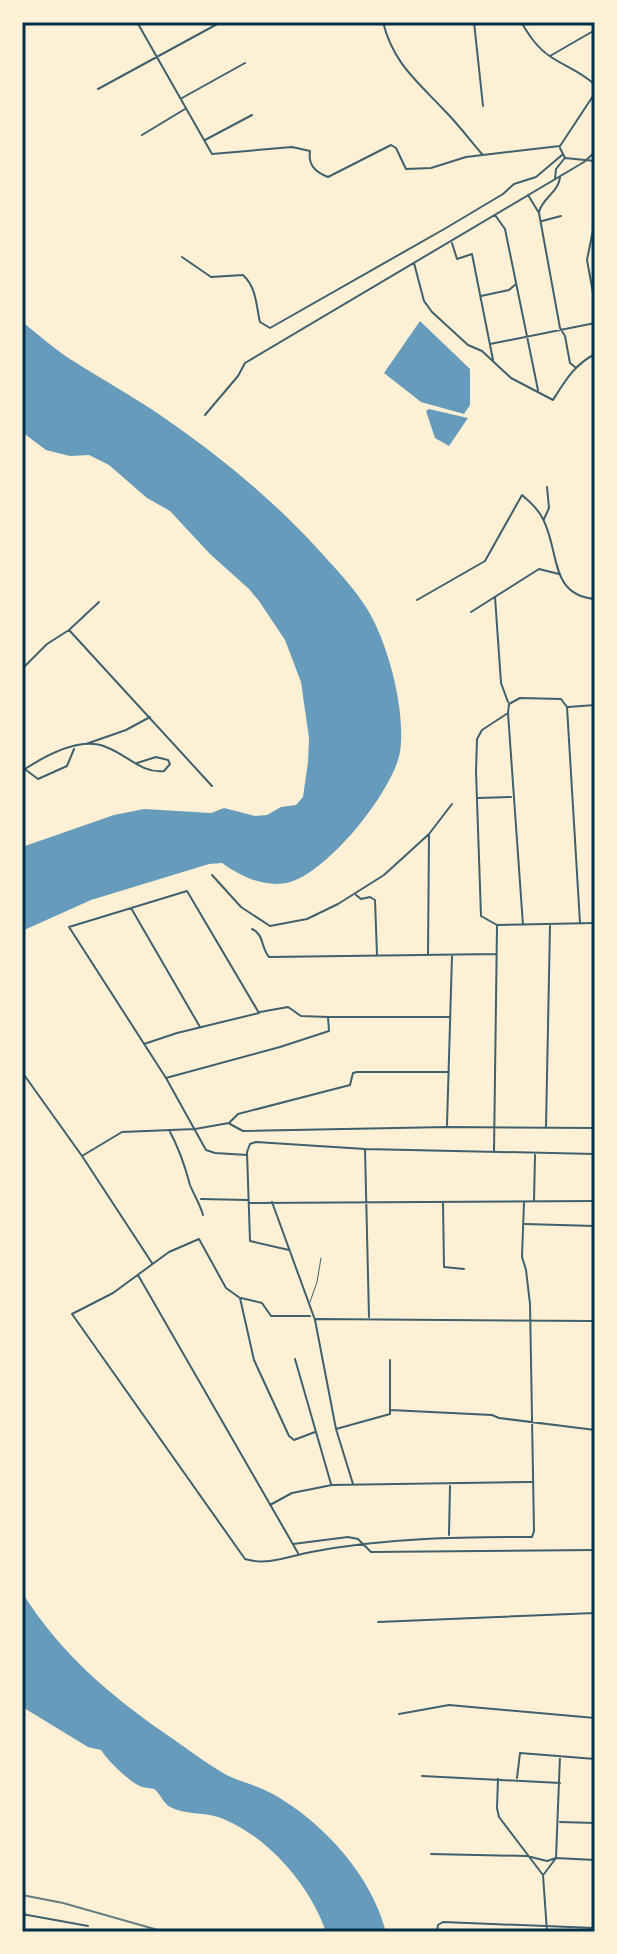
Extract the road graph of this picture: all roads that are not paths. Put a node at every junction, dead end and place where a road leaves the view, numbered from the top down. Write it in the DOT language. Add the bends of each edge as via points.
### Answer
graph roads {
  1 [pos="137,22"];
  2 [pos="213,22"];
  3 [pos="221,22"];
  4 [pos="383,22"];
  5 [pos="474,22"];
  6 [pos="521,22"];
  7 [pos="211,27"];
  8 [pos="595,30"];
  9 [pos="549,56"];
  10 [pos="157,57"];
  11 [pos="245,63"];
  12 [pos="595,85"];
  13 [pos="98,89"];
  14 [pos="595,93"];
  15 [pos="181,99"];
  16 [pos="483,106"];
  17 [pos="186,108"];
  18 [pos="252,115"];
  19 [pos="142,135"];
  20 [pos="204,140"];
  21 [pos="560,146"];
  22 [pos="595,152"];
  23 [pos="484,155"];
  24 [pos="563,157"];
  25 [pos="595,161"];
  26 [pos="584,162"];
  27 [pos="561,176"];
  28 [pos="555,179"];
  29 [pos="528,195"];
  30 [pos="539,213"];
  31 [pos="495,215"];
  32 [pos="561,216"];
  33 [pos="595,220"];
  34 [pos="541,222"];
  35 [pos="451,241"];
  36 [pos="182,257"];
  37 [pos="414,263"];
  38 [pos="516,284"];
  39 [pos="480,296"];
  40 [pos="595,304"];
  41 [pos="595,323"];
  42 [pos="563,331"];
  43 [pos="528,338"];
  44 [pos="490,344"];
  45 [pos="595,354"];
  46 [pos="493,362"];
  47 [pos="575,367"];
  48 [pos="538,391"];
  49 [pos="205,415"];
  50 [pos="547,487"];
  51 [pos="544,520"];
  52 [pos="560,574"];
  53 [pos="495,597"];
  54 [pos="595,599"];
  55 [pos="417,600"];
  56 [pos="99,602"];
  57 [pos="471,612"];
  58 [pos="69,630"];
  59 [pos="22,669"];
  60 [pos="509,704"];
  61 [pos="595,705"];
  62 [pos="567,707"];
  63 [pos="508,713"];
  64 [pos="150,717"];
  65 [pos="85,744"];
  66 [pos="74,748"];
  67 [pos="137,763"];
  68 [pos="24,770"];
  69 [pos="212,786"];
  70 [pos="514,797"];
  71 [pos="477,798"];
  72 [pos="452,804"];
  73 [pos="429,834"];
  74 [pos="212,875"];
  75 [pos="355,893"];
  76 [pos="131,908"];
  77 [pos="580,923"];
  78 [pos="595,923"];
  79 [pos="497,925"];
  80 [pos="523,925"];
  81 [pos="550,926"];
  82 [pos="252,929"];
  83 [pos="496,954"];
  84 [pos="428,955"];
  85 [pos="452,955"];
  86 [pos="377,956"];
  87 [pos="259,1013"];
  88 [pos="328,1017"];
  89 [pos="450,1017"];
  90 [pos="200,1028"];
  91 [pos="144,1044"];
  92 [pos="22,1072"];
  93 [pos="449,1072"];
  94 [pos="166,1078"];
  95 [pos="229,1123"];
  96 [pos="447,1127"];
  97 [pos="493,1127"];
  98 [pos="546,1128"];
  99 [pos="595,1128"];
  100 [pos="168,1129"];
  101 [pos="195,1129"];
  102 [pos="365,1149"];
  103 [pos="494,1152"];
  104 [pos="535,1153"];
  105 [pos="247,1154"];
  106 [pos="595,1154"];
  107 [pos="82,1156"];
  108 [pos="199,1199"];
  109 [pos="595,1201"];
  110 [pos="248,1202"];
  111 [pos="272,1202"];
  112 [pos="364,1202"];
  113 [pos="443,1202"];
  114 [pos="524,1202"];
  115 [pos="534,1202"];
  116 [pos="203,1215"];
  117 [pos="524,1224"];
  118 [pos="595,1226"];
  119 [pos="289,1250"];
  120 [pos="321,1258"];
  121 [pos="153,1264"];
  122 [pos="464,1269"];
  123 [pos="138,1275"];
  124 [pos="240,1298"];
  125 [pos="308,1307"];
  126 [pos="311,1316"];
  127 [pos="369,1319"];
  128 [pos="315,1320"];
  129 [pos="530,1321"];
  130 [pos="595,1321"];
  131 [pos="295,1359"];
  132 [pos="390,1360"];
  133 [pos="390,1410"];
  134 [pos="532,1422"];
  135 [pos="336,1429"];
  136 [pos="595,1430"];
  137 [pos="315,1432"];
  138 [pos="533,1482"];
  139 [pos="353,1484"];
  140 [pos="332,1485"];
  141 [pos="450,1485"];
  142 [pos="269,1506"];
  143 [pos="449,1537"];
  144 [pos="361,1542"];
  145 [pos="292,1544"];
  146 [pos="595,1550"];
  147 [pos="298,1554"];
  148 [pos="595,1613"];
  149 [pos="378,1622"];
  150 [pos="399,1714"];
  151 [pos="595,1718"];
  152 [pos="560,1756"];
  153 [pos="595,1759"];
  154 [pos="422,1776"];
  155 [pos="498,1779"];
  156 [pos="516,1780"];
  157 [pos="560,1783"];
  158 [pos="559,1822"];
  159 [pos="595,1823"];
  160 [pos="431,1854"];
  161 [pos="527,1856"];
  162 [pos="556,1858"];
  163 [pos="595,1860"];
  164 [pos="543,1875"];
  165 [pos="23,1914"];
  166 [pos="22,1924"];
  167 [pos="88,1926"];
  168 [pos="547,1926"];
  169 [pos="595,1928"];
  170 [pos="437,1932"];
  171 [pos="547,1932"];
  1 -- 10 [label="street"];
  2 -- 7 [label="street"];
  3 -- 7 [label="street"];
  4 -- 23 [label="street" via="417,85"];
  5 -- 16 [label="street"];
  6 -- 9 [label="street"];
  7 -- 10 [label="street"];
  8 -- 9 [label="street"];
  9 -- 12 [label="street"];
  10 -- 13 [label="street"];
  10 -- 15 [label="street"];
  11 -- 15 [label="street"];
  14 -- 21 [label="street"];
  15 -- 17 [label="street"];
  17 -- 19 [label="street"];
  17 -- 20 [label="street"];
  18 -- 20 [label="street"];
  20 -- 23 [label="street" via="212,154 292,147 310,151 313,167 328,177 391,145 406,169"];
  21 -- 23 [label="street"];
  21 -- 24 [label="street"];
  22 -- 26 [label="street"];
  24 -- 26 [label="street"];
  24 -- 28 [label="street"];
  24 -- 36 [label="street" via="270,328 260,322 259,307 243,275 211,277"];
  25 -- 26 [label="street"];
  26 -- 27 [label="street"];
  27 -- 28 [label="street"];
  27 -- 30 [label="street"];
  28 -- 29 [label="street"];
  29 -- 30 [label="street"];
  29 -- 31 [label="street"];
  30 -- 34 [label="street"];
  31 -- 35 [label="street"];
  31 -- 38 [label="street" via="505,229"];
  32 -- 34 [label="street"];
  33 -- 40 [label="street" via="587,260"];
  34 -- 42 [label="street"];
  35 -- 37 [label="street"];
  35 -- 39 [label="street" via="457,259 472,254"];
  37 -- 46 [label="street" via="432,312"];
  37 -- 49 [label="street" via="245,363"];
  38 -- 39 [label="street"];
  38 -- 43 [label="street"];
  39 -- 44 [label="street"];
  41 -- 42 [label="street"];
  42 -- 43 [label="street"];
  42 -- 47 [label="street"];
  43 -- 44 [label="street"];
  43 -- 48 [label="street"];
  44 -- 46 [label="street"];
  45 -- 47 [label="street"];
  46 -- 48 [label="street"];
  47 -- 48 [label="street" via="553,400"];
  50 -- 51 [label="street"];
  51 -- 52 [label="street"];
  51 -- 55 [label="street" via="522,495 485,561"];
  52 -- 53 [label="street" via="539,569"];
  52 -- 54 [label="street" via="569,592"];
  53 -- 57 [label="street"];
  53 -- 60 [label="street" via="501,683"];
  56 -- 58 [label="street"];
  58 -- 59 [label="street"];
  58 -- 64 [label="street"];
  60 -- 62 [label="street" via="520,698 561,699"];
  60 -- 63 [label="street"];
  61 -- 62 [label="street"];
  62 -- 77 [label="street"];
  63 -- 70 [label="street"];
  63 -- 71 [label="street" via="477,739"];
  64 -- 65 [label="street"];
  64 -- 69 [label="street"];
  65 -- 66 [label="street"];
  65 -- 67 [label="street" via="104,746"];
  66 -- 68 [label="street"];
  66 -- 68 [label="street" via="67,766 56,773 38,779"];
  67 -- 67 [label="street" via="156,757 170,764 161,772"];
  70 -- 71 [label="street"];
  70 -- 80 [label="street"];
  71 -- 79 [label="street" via="481,916"];
  72 -- 73 [label="street"];
  73 -- 75 [label="street" via="384,875"];
  73 -- 84 [label="street"];
  74 -- 75 [label="street" via="241,907 270,926 307,919"];
  75 -- 86 [label="street" via="375,900"];
  76 -- 87 [label="street" via="187,891"];
  76 -- 90 [label="street"];
  76 -- 91 [label="street" via="69,927"];
  77 -- 78 [label="street"];
  77 -- 81 [label="street"];
  79 -- 80 [label="street"];
  79 -- 83 [label="street"];
  80 -- 81 [label="street"];
  81 -- 98 [label="street"];
  82 -- 86 [label="street" via="269,957"];
  83 -- 85 [label="street"];
  83 -- 97 [label="street"];
  84 -- 85 [label="street"];
  84 -- 86 [label="street"];
  85 -- 89 [label="street"];
  87 -- 88 [label="street" via="288,1007 301,1016"];
  87 -- 90 [label="street"];
  88 -- 89 [label="street"];
  88 -- 94 [label="street" via="329,1031"];
  89 -- 93 [label="street"];
  90 -- 91 [label="street"];
  91 -- 94 [label="street"];
  92 -- 107 [label="street"];
  93 -- 95 [label="street" via="357,1072 352,1083 238,1114"];
  93 -- 96 [label="street"];
  94 -- 101 [label="street"];
  95 -- 96 [label="street" via="243,1131"];
  95 -- 101 [label="street"];
  96 -- 97 [label="street"];
  97 -- 98 [label="street"];
  97 -- 103 [label="street"];
  98 -- 99 [label="street"];
  100 -- 101 [label="street"];
  100 -- 107 [label="street" via="122,1132"];
  100 -- 108 [label="street"];
  101 -- 105 [label="street" via="210,1153"];
  102 -- 103 [label="street"];
  102 -- 105 [label="street" via="256,1142"];
  102 -- 112 [label="street"];
  103 -- 104 [label="street"];
  104 -- 106 [label="street"];
  104 -- 115 [label="street"];
  105 -- 110 [label="street"];
  107 -- 121 [label="street"];
  108 -- 110 [label="street"];
  108 -- 116 [label="street"];
  109 -- 115 [label="street"];
  110 -- 111 [label="street"];
  110 -- 119 [label="street" via="250,1241"];
  111 -- 112 [label="street"];
  111 -- 119 [label="street"];
  112 -- 113 [label="street"];
  112 -- 127 [label="street"];
  113 -- 114 [label="street"];
  113 -- 122 [label="street" via="443,1262 447,1268"];
  114 -- 115 [label="street"];
  114 -- 117 [label="street"];
  117 -- 118 [label="street"];
  117 -- 129 [label="street" via="522,1257"];
  119 -- 125 [label="street"];
  120 -- 125 [label="lane"];
  121 -- 123 [label="street"];
  121 -- 124 [label="street" via="199,1239 226,1288"];
  123 -- 142 [label="street"];
  123 -- 147 [label="street" via="72,1314 245,1559 266,1562"];
  124 -- 126 [label="street" via="262,1303 271,1316"];
  124 -- 137 [label="street" via="254,1360 289,1436 294,1440"];
  125 -- 126 [label="street"];
  126 -- 128 [label="street"];
  127 -- 128 [label="street"];
  127 -- 129 [label="street"];
  128 -- 135 [label="street"];
  129 -- 130 [label="street"];
  129 -- 134 [label="street"];
  131 -- 137 [label="street"];
  132 -- 133 [label="street"];
  133 -- 134 [label="street"];
  133 -- 135 [label="street"];
  134 -- 136 [label="street"];
  134 -- 138 [label="street"];
  135 -- 139 [label="street"];
  137 -- 140 [label="street"];
  138 -- 141 [label="street"];
  138 -- 143 [label="street" via="532,1537"];
  139 -- 140 [label="street"];
  139 -- 141 [label="street"];
  140 -- 142 [label="street" via="292,1493"];
  141 -- 143 [label="street"];
  142 -- 145 [label="street"];
  143 -- 144 [label="street"];
  144 -- 145 [label="street" via="348,1537"];
  144 -- 146 [label="street" via="371,1552"];
  144 -- 147 [label="street"];
  145 -- 147 [label="street"];
  148 -- 149 [label="street"];
  150 -- 151 [label="street" via="449,1705"];
  152 -- 153 [label="street"];
  152 -- 156 [label="street" via="520,1753"];
  152 -- 157 [label="street"];
  154 -- 155 [label="street"];
  155 -- 156 [label="street"];
  155 -- 161 [label="street" via="499,1817"];
  156 -- 157 [label="street"];
  157 -- 158 [label="street"];
  158 -- 159 [label="street"];
  158 -- 162 [label="street"];
  160 -- 161 [label="street"];
  161 -- 162 [label="street"];
  161 -- 164 [label="street"];
  162 -- 163 [label="street"];
  162 -- 164 [label="street"];
  164 -- 168 [label="street"];
  165 -- 166 [label="street"];
  165 -- 167 [label="street"];
  168 -- 169 [label="street"];
  168 -- 170 [label="street" via="443,1922"];
  168 -- 171 [label="street"];
}
